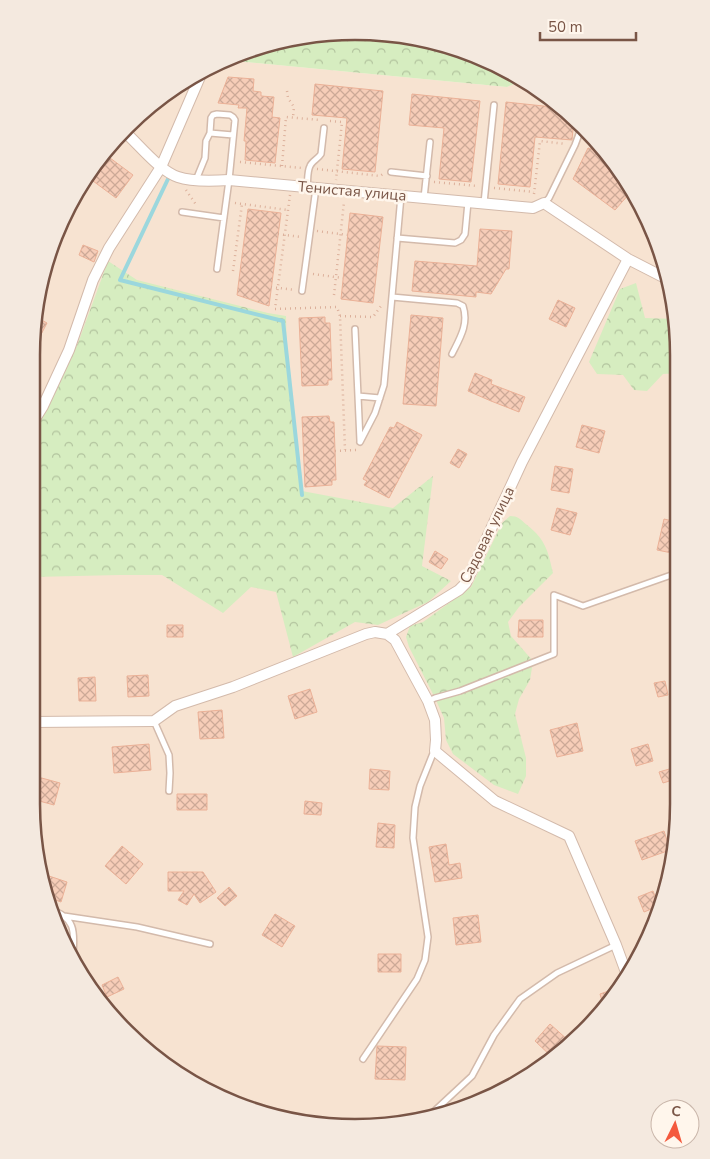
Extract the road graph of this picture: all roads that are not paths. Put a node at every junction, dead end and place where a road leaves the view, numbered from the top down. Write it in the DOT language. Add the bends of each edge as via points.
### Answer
graph roads {
  1 [pos="198,82"];
  2 [pos="494,105"];
  3 [pos="324,128"];
  4 [pos="210,133"];
  5 [pos="579,133"];
  6 [pos="233,135"];
  7 [pos="129,136"];
  8 [pos="430,142"];
  9 [pos="161,167"];
  10 [pos="392,172"];
  11 [pos="426,176"];
  12 [pos="196,180"];
  13 [pos="229,180"];
  14 [pos="311,188"];
  15 [pos="401,196"];
  16 [pos="424,198"];
  17 [pos="468,202"];
  18 [pos="484,203"];
  19 [pos="544,203"];
  20 [pos="182,212"];
  21 [pos="224,218"];
  22 [pos="397,238"];
  23 [pos="628,259"];
  24 [pos="218,269"];
  25 [pos="660,275"];
  26 [pos="302,291"];
  27 [pos="392,297"];
  28 [pos="355,329"];
  29 [pos="452,354"];
  30 [pos="358,396"];
  31 [pos="380,398"];
  32 [pos="40,411"];
  33 [pos="670,575"];
  34 [pos="387,634"];
  35 [pos="428,700"];
  36 [pos="154,721"];
  37 [pos="40,722"];
  38 [pos="435,751"];
  39 [pos="169,791"];
  40 [pos="60,914"];
  41 [pos="64,916"];
  42 [pos="210,944"];
  43 [pos="616,945"];
  44 [pos="74,946"];
  45 [pos="624,968"];
  46 [pos="363,1059"];
  47 [pos="438,1108"];
  1 -- 9 [label="street"];
  2 -- 18 [label="lane"];
  3 -- 14 [label="lane" via="321,154 310,164"];
  4 -- 6 [label="lane"];
  4 -- 6 [label="lane" via="213,115 230,115 234,117"];
  4 -- 12 [label="lane"];
  5 -- 19 [label="lane"];
  6 -- 13 [label="lane"];
  7 -- 9 [label="street, Тенистая улица"];
  8 -- 11 [label="lane"];
  9 -- 12 [label="street, Тенистая улица" via="175,176"];
  9 -- 32 [label="street" via="108,248 93,280 69,350"];
  10 -- 11 [label="lane"];
  11 -- 16 [label="lane"];
  12 -- 13 [label="street, Тенистая улица"];
  13 -- 14 [label="street, Тенистая улица"];
  13 -- 21 [label="lane"];
  14 -- 15 [label="street, Тенистая улица"];
  14 -- 26 [label="lane" via="310,230"];
  15 -- 16 [label="street, Тенистая улица"];
  15 -- 22 [label="lane"];
  16 -- 17 [label="street, Тенистая улица"];
  17 -- 18 [label="street, Тенистая улица"];
  17 -- 22 [label="lane" via="465,234 461,240 455,243"];
  18 -- 19 [label="street, Тенистая улица" via="533,208"];
  19 -- 23 [label="street"];
  20 -- 21 [label="lane"];
  21 -- 24 [label="lane"];
  22 -- 27 [label="lane"];
  23 -- 25 [label="street"];
  23 -- 34 [label="street, Садовая улица" via="522,462 466,583"];
  27 -- 29 [label="lane" via="463,306 464,330"];
  27 -- 31 [label="lane"];
  28 -- 30 [label="lane"];
  30 -- 31 [label="lane"];
  30 -- 31 [label="lane" via="360,442"];
  33 -- 35 [label="lane" via="582,606 554,595 554,654 460,691"];
  34 -- 35 [label="street" via="395,640"];
  34 -- 36 [label="street, Садовая улица" via="366,634 233,687 175,706"];
  35 -- 38 [label="street" via="435,720"];
  36 -- 37 [label="street"];
  36 -- 39 [label="lane" via="169,755"];
  38 -- 43 [label="street" via="495,801 569,836"];
  38 -- 46 [label="lane" via="420,786 414,815 413,838 428,937 425,960 417,979"];
  40 -- 41 [label="lane"];
  41 -- 42 [label="lane" via="137,927"];
  41 -- 44 [label="lane" via="72,924"];
  43 -- 45 [label="street"];
  43 -- 47 [label="lane" via="556,973 520,1000 494,1034 472,1076"];
}
